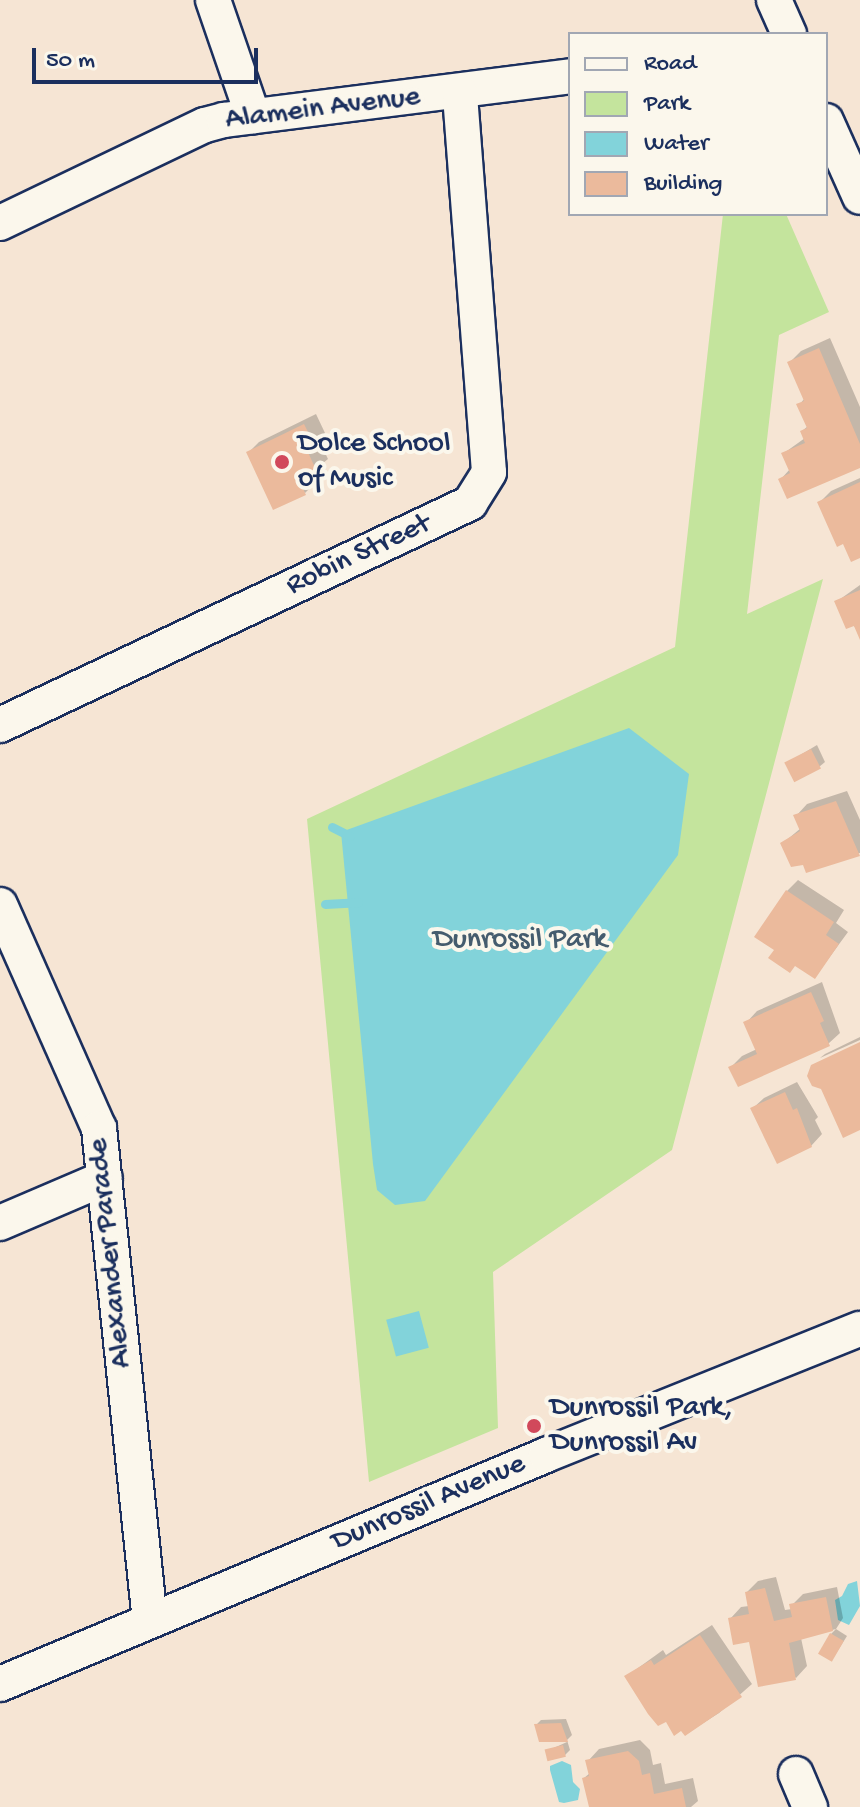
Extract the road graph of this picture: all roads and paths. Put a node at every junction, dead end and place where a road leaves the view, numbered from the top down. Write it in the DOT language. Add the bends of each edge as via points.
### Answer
graph roads {
  1 [pos="213,0"];
  2 [pos="774,0"];
  3 [pos="788,32"];
  4 [pos="568,76"];
  5 [pos="460,92"];
  6 [pos="253,116"];
  7 [pos="828,125"];
  8 [pos="860,197"];
  9 [pos="0,223"];
  10 [pos="0,725"];
  11 [pos="0,905"];
  12 [pos="105,1178"];
  13 [pos="0,1223"];
  14 [pos="860,1329"];
  15 [pos="150,1620"];
  16 [pos="0,1684"];
  17 [pos="796,1774"];
  18 [pos="810,1807"];
  1 -- 6 [label="street"];
  2 -- 3 [label="street"];
  4 -- 5 [label="street, Alamein Avenue"];
  5 -- 6 [label="street, Alamein Avenue"];
  5 -- 10 [label="street, Robin Street" via="489,472 470,503"];
  6 -- 9 [label="street, Alamein Avenue" via="205,125"];
  7 -- 8 [label="street"];
  11 -- 12 [label="street, Alexander Parade" via="99,1128"];
  12 -- 13 [label="street"];
  12 -- 15 [label="street, Alexander Parade"];
  14 -- 15 [label="street, Dunrossil Avenue"];
  15 -- 16 [label="street, Dunrossil Avenue"];
  17 -- 18 [label="street"];
}
